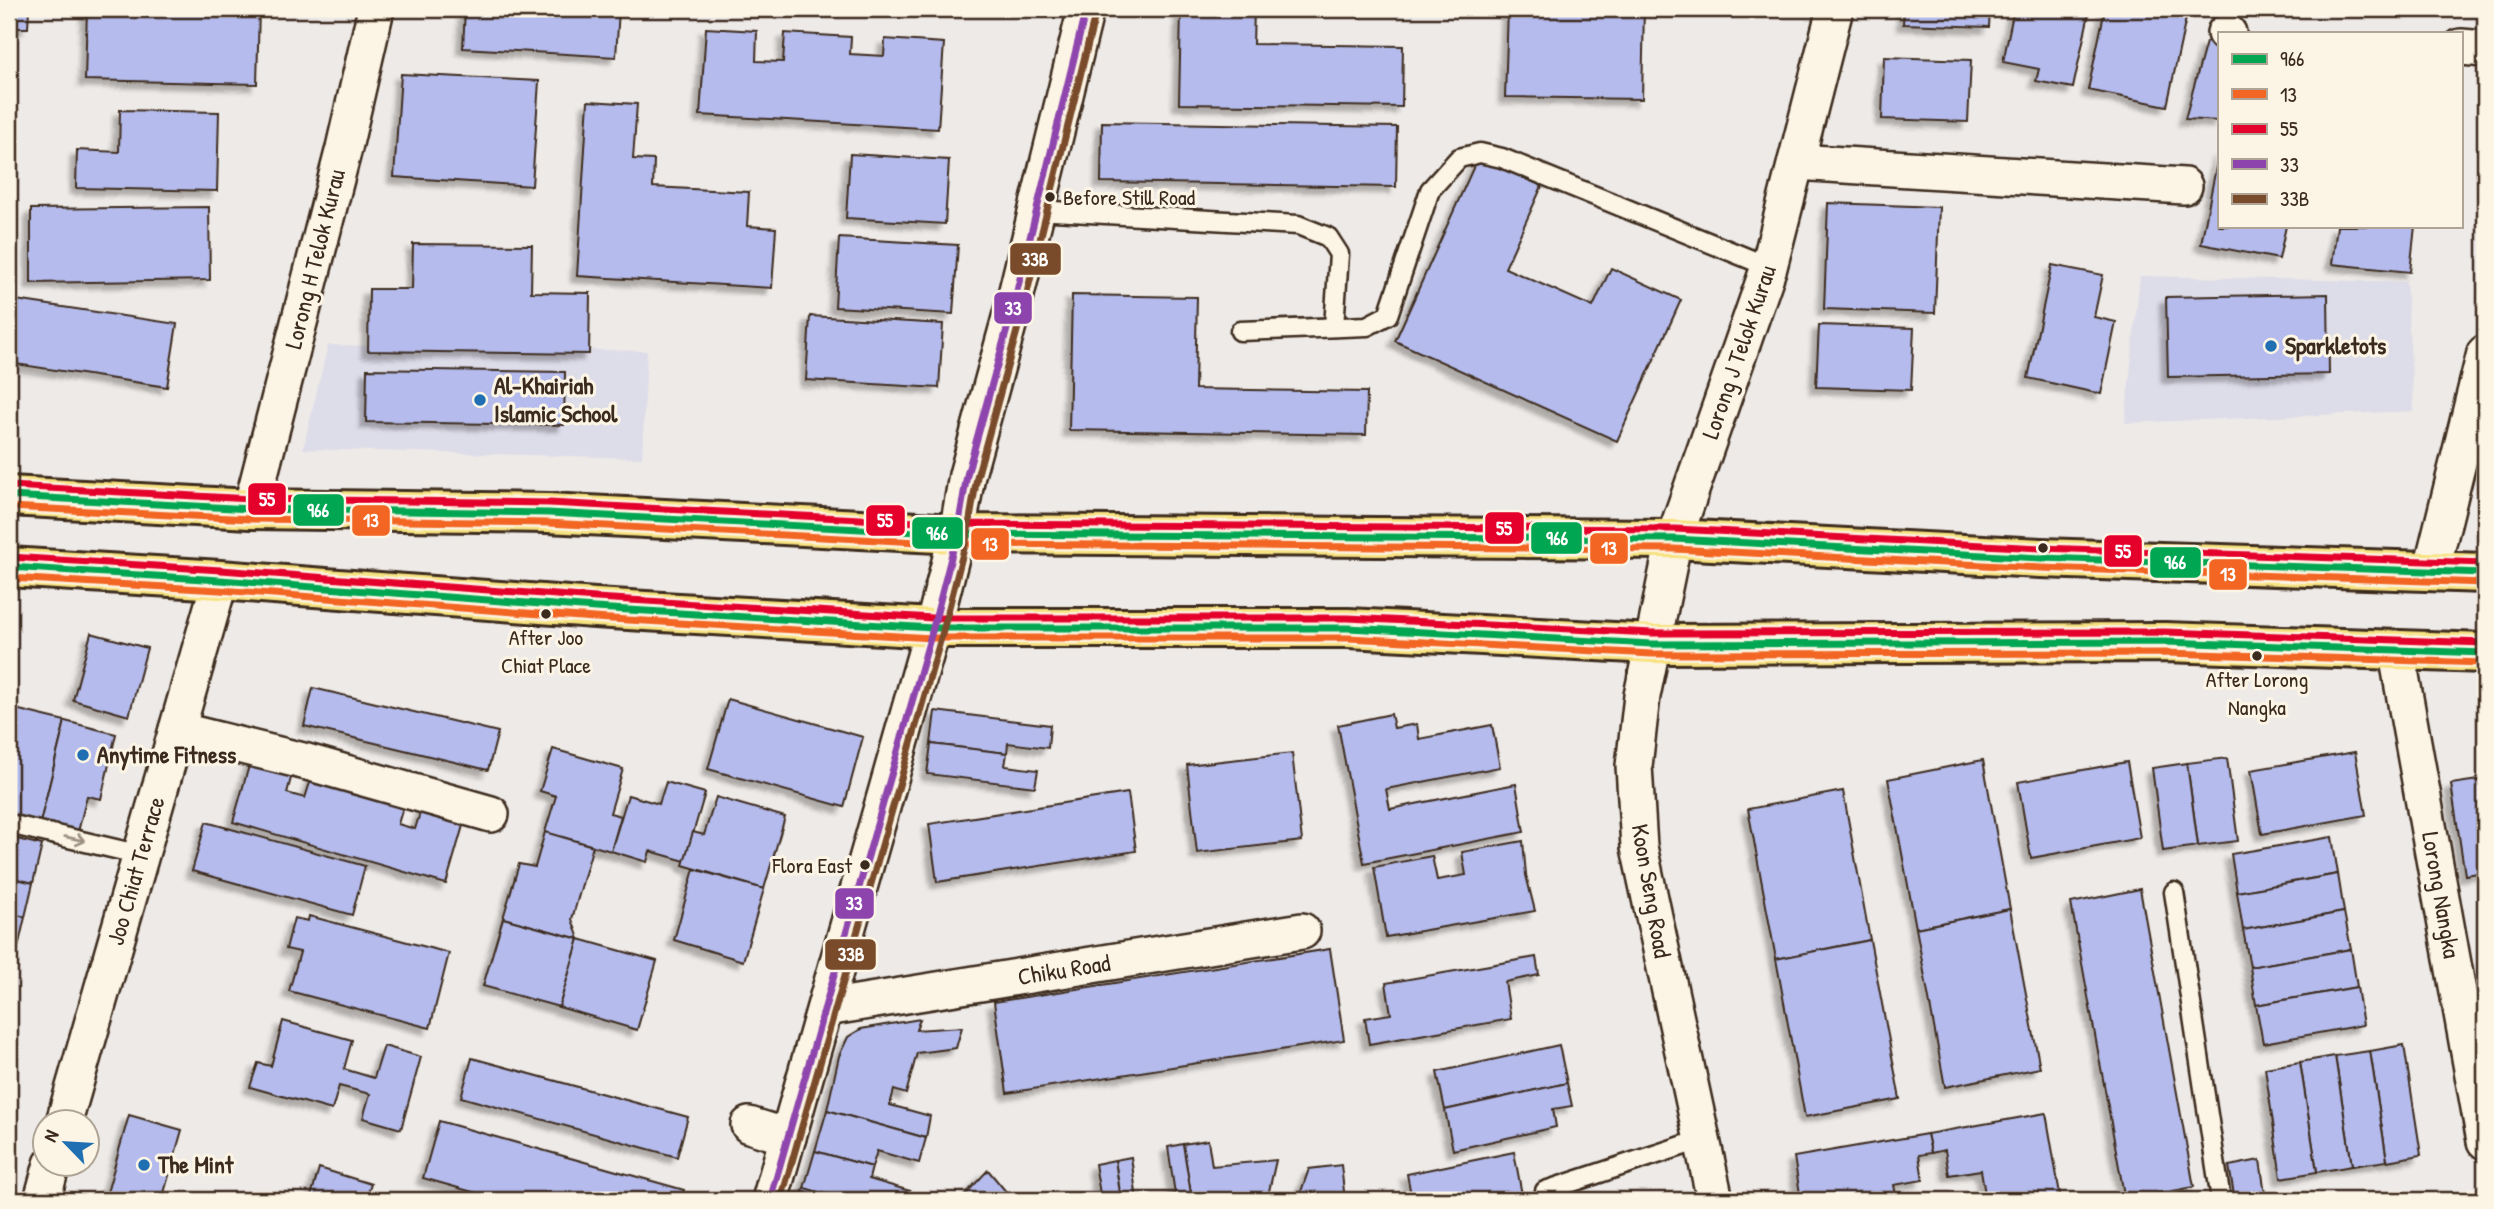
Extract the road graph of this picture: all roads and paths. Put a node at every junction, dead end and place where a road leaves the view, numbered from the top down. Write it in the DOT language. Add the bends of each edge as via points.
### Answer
graph roads {
  1 [pos="376,9"];
  2 [pos="1086,9"];
  3 [pos="1835,9"];
  4 [pos="2462,47"];
  5 [pos="2485,49"];
  6 [pos="1796,162"];
  7 [pos="2184,186"];
  8 [pos="1036,210"];
  9 [pos="1769,267"];
  10 [pos="1334,327"];
  11 [pos="1240,331"];
  12 [pos="2485,353"];
  13 [pos="9,496"];
  14 [pos="251,509"];
  15 [pos="957,534"];
  16 [pos="1674,539"];
  17 [pos="9,567"];
  18 [pos="2431,572"];
  19 [pos="2485,573"];
  20 [pos="220,580"];
  21 [pos="933,628"];
  22 [pos="1652,644"];
  23 [pos="2396,648"];
  24 [pos="2485,653"];
  25 [pos="177,730"];
  26 [pos="491,814"];
  27 [pos="9,824"];
  28 [pos="141,855"];
  29 [pos="2174,892"];
  30 [pos="1302,931"];
  31 [pos="826,1008"];
  32 [pos="68,1108"];
  33 [pos="748,1125"];
  34 [pos="788,1137"];
  35 [pos="1703,1139"];
  36 [pos="2485,1141"];
  37 [pos="48,1178"];
  38 [pos="1545,1191"];
  39 [pos="42,1200"];
  40 [pos="769,1200"];
  41 [pos="1715,1200"];
  42 [pos="2221,1200"];
  1 -- 14 [label="street, Lorong H Telok Kurau"];
  2 -- 8 [label="street"];
  3 -- 6 [label="street, Lorong J Telok Kurau"];
  4 -- 5 [label="street"];
  6 -- 7 [label="street"];
  6 -- 9 [label="street, Lorong J Telok Kurau"];
  8 -- 10 [label="lane" via="1298,225 1328,237 1339,254"];
  8 -- 15 [label="street" via="967,475"];
  9 -- 10 [label="lane" via="1480,153 1459,158 1430,190 1388,315 1367,326"];
  9 -- 16 [label="street, Lorong J Telok Kurau"];
  10 -- 11 [label="lane"];
  12 -- 18 [label="street"];
  13 -- 14 [label="highway"];
  14 -- 15 [label="highway" via="548,513"];
  15 -- 16 [label="highway"];
  15 -- 21 [label="street"];
  16 -- 18 [label="highway"];
  16 -- 22 [label="street, Koon Seng Road"];
  17 -- 20 [label="highway"];
  18 -- 19 [label="highway"];
  20 -- 21 [label="highway"];
  20 -- 25 [label="street, Joo Chiat Terrace"];
  21 -- 22 [label="highway" via="1348,628"];
  21 -- 31 [label="street"];
  22 -- 23 [label="highway" via="2165,642"];
  22 -- 35 [label="street, Koon Seng Road" via="1634,766 1639,847"];
  23 -- 24 [label="highway"];
  23 -- 36 [label="street, Lorong Nangka"];
  25 -- 26 [label="street"];
  25 -- 28 [label="street, Joo Chiat Terrace"];
  27 -- 28 [label="lane, one-way"];
  28 -- 32 [label="street, Joo Chiat Terrace"];
  29 -- 42 [label="lane"];
  30 -- 31 [label="street, Chiku Road"];
  31 -- 34 [label="street"];
  33 -- 34 [label="street"];
  34 -- 40 [label="street"];
  35 -- 38 [label="lane"];
  35 -- 41 [label="street, Koon Seng Road"];
  37 -- 39 [label="street"];
}
